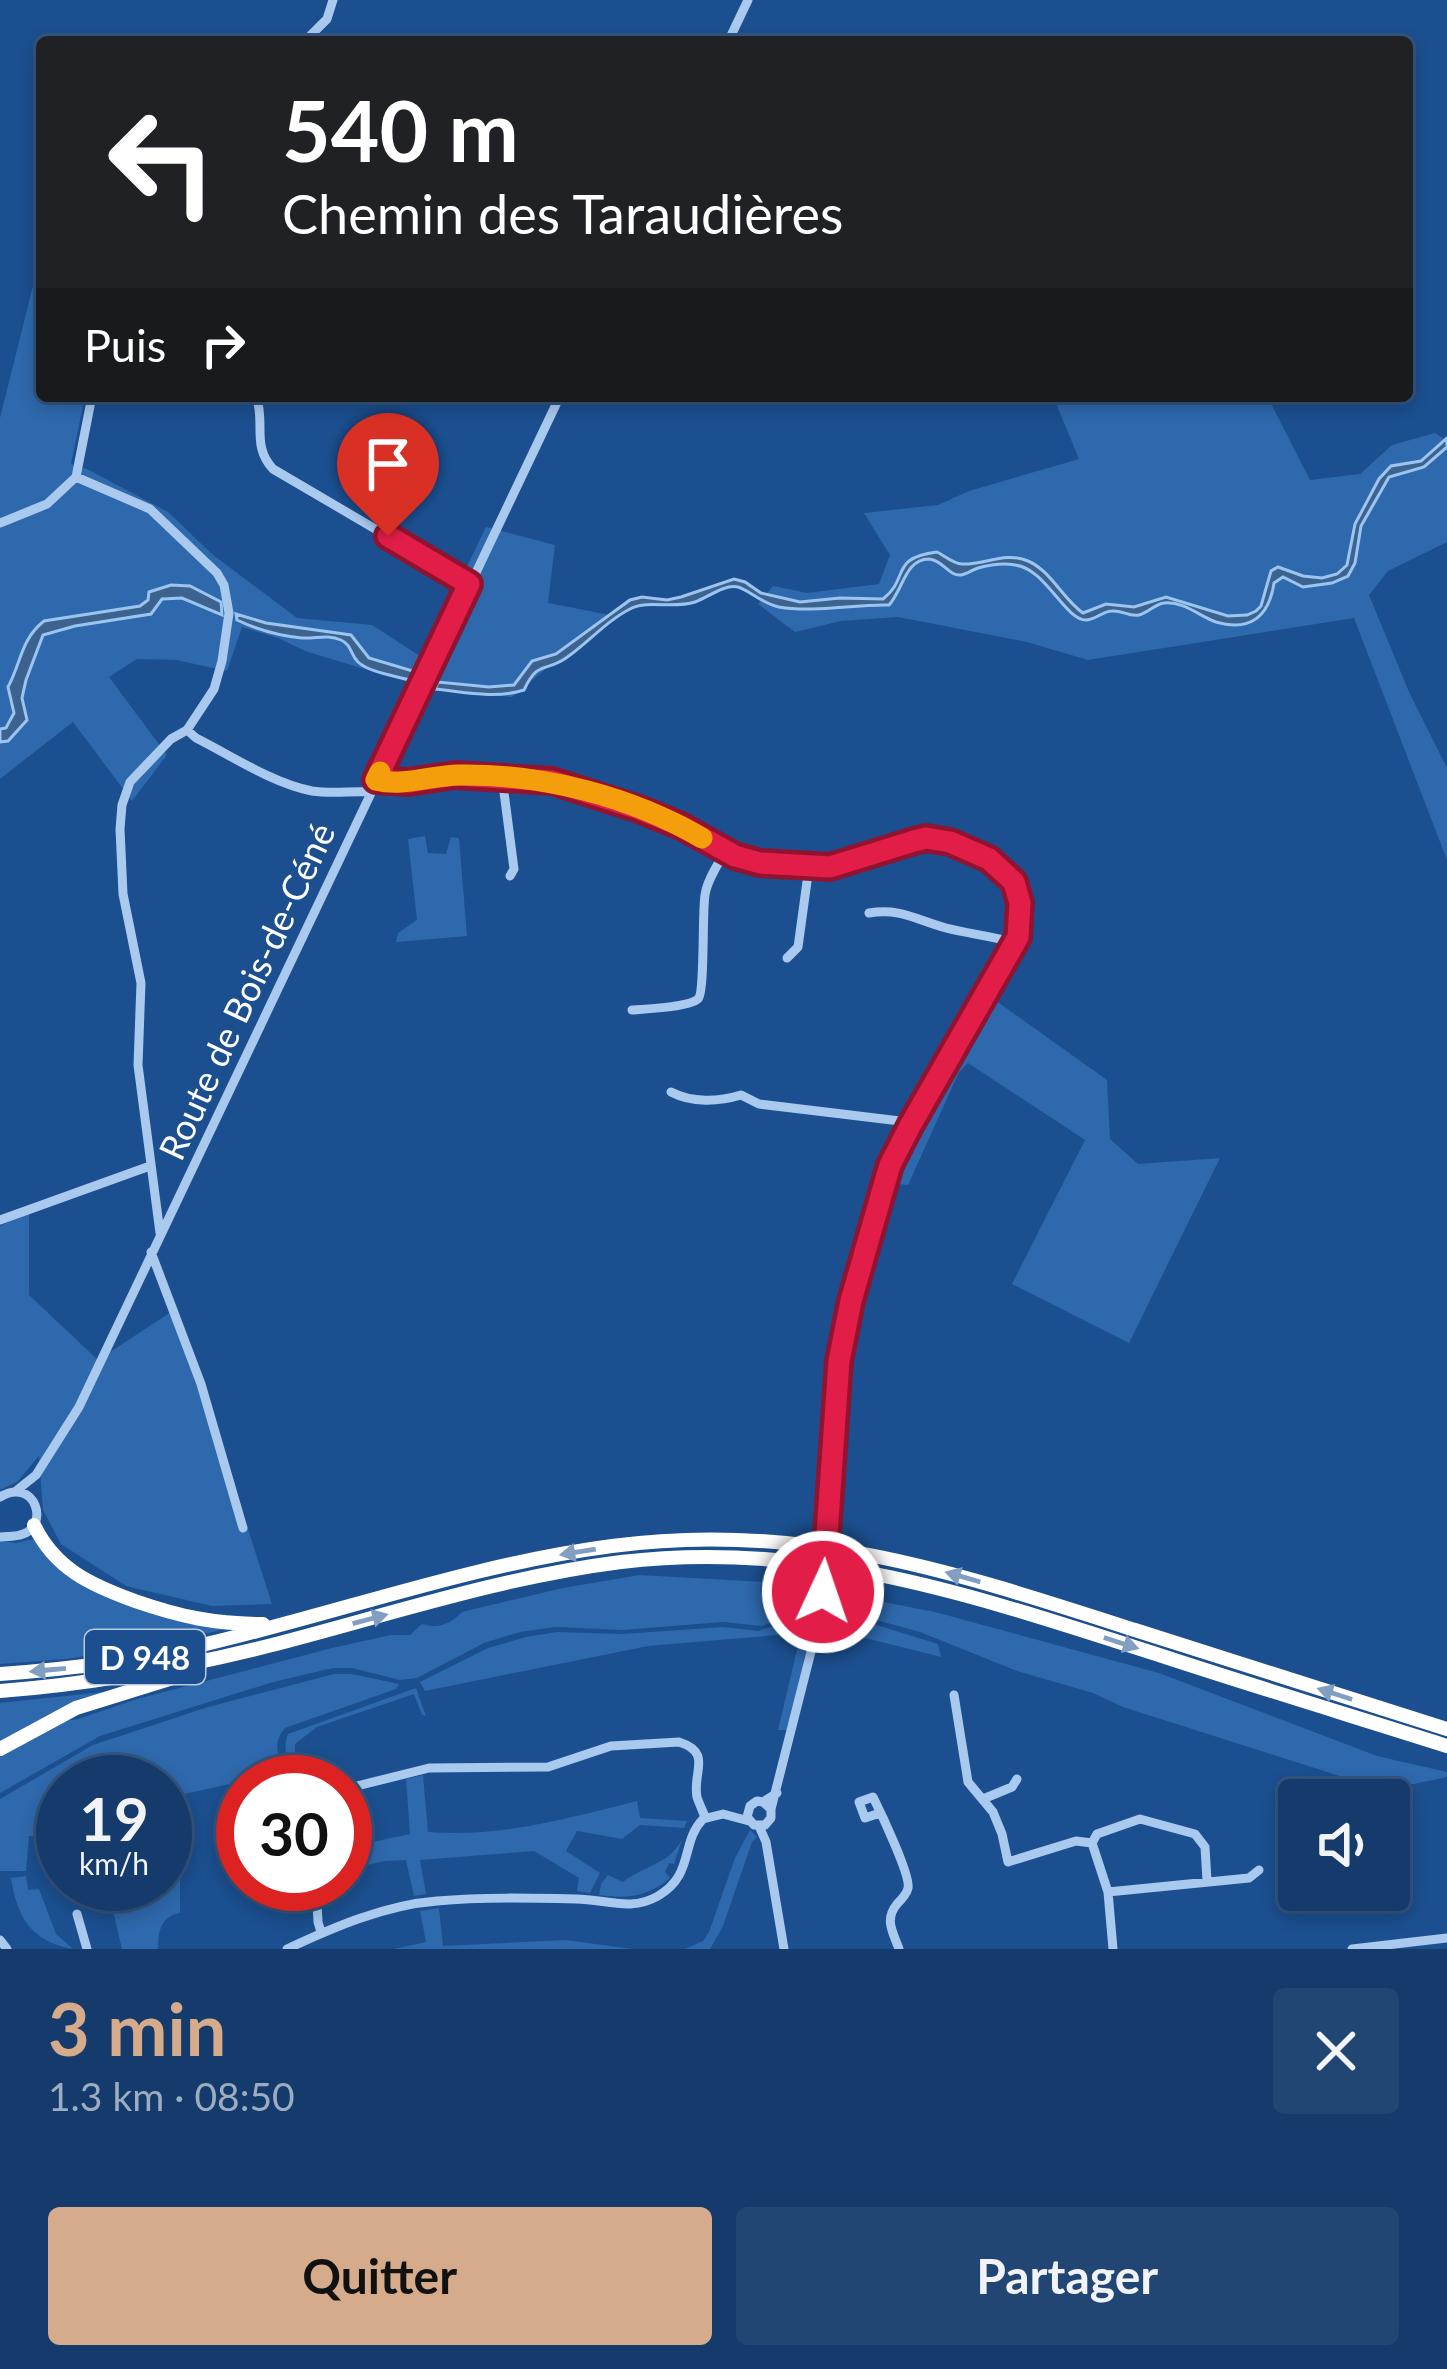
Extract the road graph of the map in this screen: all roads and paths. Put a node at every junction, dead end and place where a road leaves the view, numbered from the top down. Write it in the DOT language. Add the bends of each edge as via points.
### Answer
graph roads {
  1 [pos="333,0"];
  2 [pos="748,0"];
  3 [pos="310,36"];
  4 [pos="731,36"];
  5 [pos="91,402"];
  6 [pos="259,402"];
  7 [pos="557,402"];
  8 [pos="76,477"];
  9 [pos="0,523"];
  10 [pos="469,584"];
  11 [pos="187,730"];
  12 [pos="502,777"];
  13 [pos="376,780"];
  14 [pos="370,792"];
  15 [pos="724,851"];
  16 [pos="809,867"];
  17 [pos="510,876"];
  18 [pos="868,913"];
  19 [pos="1015,943"];
  20 [pos="787,958"];
  21 [pos="632,1010"];
  22 [pos="670,1092"];
  23 [pos="910,1126"];
  24 [pos="150,1166"];
  25 [pos="0,1220"];
  26 [pos="160,1232"];
  27 [pos="151,1252"];
  28 [pos="36,1475"];
  29 [pos="16,1491"];
  30 [pos="0,1497"];
  31 [pos="31,1498"];
  32 [pos="34,1525"];
  33 [pos="243,1528"];
  34 [pos="2,1534"];
  35 [pos="286,1624"];
  36 [pos="267,1646"];
  37 [pos="0,1674"];
  38 [pos="0,1690"];
  39 [pos="954,1695"];
  40 [pos="1447,1729"];
  41 [pos="1447,1746"];
  42 [pos="0,1749"];
  43 [pos="1017,1779"];
  44 [pos="372,1782"];
  45 [pos="983,1799"];
  46 [pos="880,1813"];
  47 [pos="731,1815"];
  48 [pos="762,1816"];
  49 [pos="705,1817"];
  50 [pos="1091,1843"];
  51 [pos="1259,1870"];
  52 [pos="1207,1881"];
  53 [pos="1108,1892"];
  54 [pos="317,1911"];
  55 [pos="77,1914"];
  56 [pos="321,1932"];
  57 [pos="1447,1937"];
  58 [pos="0,1940"];
  59 [pos="1406,1946"];
  60 [pos="7,1949"];
  61 [pos="87,1949"];
  62 [pos="287,1949"];
  63 [pos="784,1949"];
  64 [pos="899,1949"];
  65 [pos="1113,1949"];
  66 [pos="1352,1949"];
  1 -- 3 [label="street"];
  2 -- 4 [label="street"];
  5 -- 8 [label="street"];
  6 -- 10 [label="street" via="260,450 273,469"];
  7 -- 10 [label="street, Route de Bois-de-Céné"];
  8 -- 9 [label="street" via="47,503"];
  8 -- 11 [label="street" via="150,509 224,585 222,662"];
  10 -- 13 [label="street, Route de Bois-de-Céné"];
  11 -- 14 [label="street" via="306,790"];
  11 -- 24 [label="street" via="147,762 122,805"];
  12 -- 13 [label="street"];
  12 -- 15 [label="street" via="552,781 639,809"];
  12 -- 17 [label="street"];
  13 -- 14 [label="street, Route de Bois-de-Céné"];
  14 -- 26 [label="street, Route de Bois-de-Céné"];
  15 -- 16 [label="street"];
  15 -- 21 [label="street" via="705,889 700,997"];
  16 -- 19 [label="street" via="926,838 966,847 1014,882"];
  16 -- 20 [label="street" via="798,947"];
  18 -- 19 [label="street" via="904,913"];
  19 -- 23 [label="street"];
  22 -- 23 [label="street" via="685,1100 741,1095"];
  23 -- 48 [label="street, bridge" via="890,1165 848,1316 823,1592 777,1792"];
  24 -- 25 [label="street"];
  24 -- 26 [label="street"];
  26 -- 27 [label="street, Route de Bois-de-Céné"];
  27 -- 28 [label="street, Route de Bois-de-Céné" via="79,1407"];
  27 -- 33 [label="street"];
  28 -- 29 [label="street"];
  28 -- 31 [label="street"];
  29 -- 30 [label="street"];
  29 -- 31 [label="street"];
  31 -- 32 [label="street"];
  32 -- 34 [label="street" via="19,1536"];
  32 -- 35 [label="highway" via="50,1553 97,1588 193,1620"];
  35 -- 37 [label="highway, D 948, one-way" via="138,1658"];
  40 -- 35 [label="highway, D 948, one-way" via="940,1570 786,1542 699,1540 566,1553"];
  36 -- 38 [label="highway, D 948" via="143,1674"];
  36 -- 41 [label="highway, D 948, one-way" via="572,1569 676,1558 783,1559 934,1586"];
  36 -- 42 [label="highway" via="76,1708"];
  39 -- 45 [label="street" via="968,1782"];
  43 -- 45 [label="street"];
  44 -- 49 [label="street" via="429,1768 548,1767 626,1743 679,1742 697,1753"];
  45 -- 50 [label="street" via="1008,1862"];
  46 -- 64 [label="street" via="909,1887 890,1915"];
  47 -- 48 [label="street"];
  47 -- 48 [label="street" via="754,1802"];
  47 -- 49 [label="street"];
  48 -- 63 [label="street"];
  49 -- 56 [label="street" via="681,1873 644,1902 441,1900"];
  50 -- 52 [label="street" via="1139,1819 1195,1834 1205,1847"];
  50 -- 53 [label="street"];
  51 -- 52 [label="street"];
  52 -- 53 [label="street"];
  53 -- 65 [label="street"];
  54 -- 56 [label="street"];
  55 -- 61 [label="street"];
  56 -- 62 [label="street"];
  57 -- 59 [label="street"];
  58 -- 60 [label="street"];
  59 -- 66 [label="street"];
}
